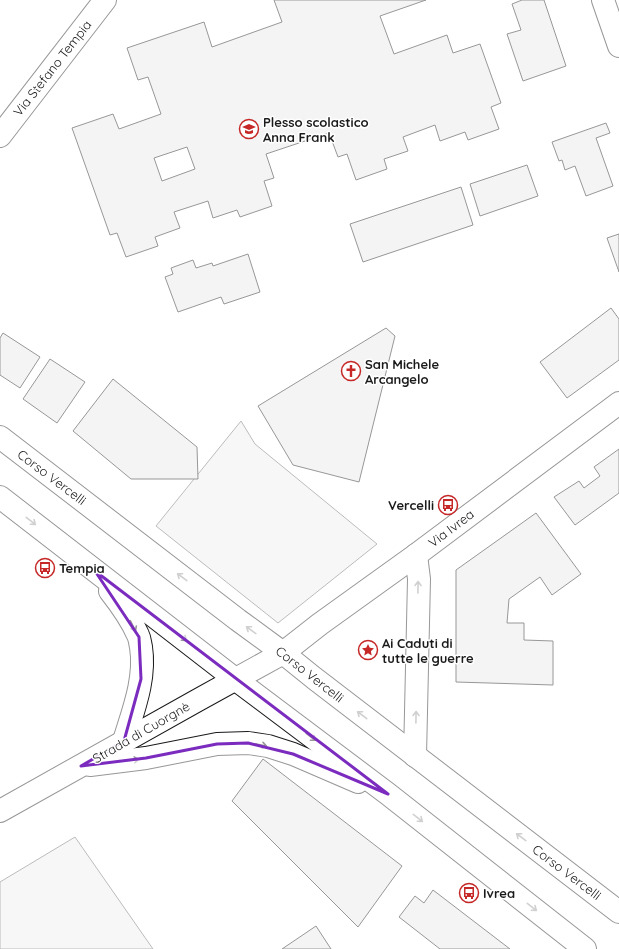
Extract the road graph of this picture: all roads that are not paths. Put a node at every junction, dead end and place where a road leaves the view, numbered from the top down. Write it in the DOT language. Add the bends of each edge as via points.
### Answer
graph roads {
  1 [pos="105,0"];
  2 [pos="603,0"];
  3 [pos="619,46"];
  4 [pos="0,136"];
  5 [pos="619,403"];
  6 [pos="0,437"];
  7 [pos="0,497"];
  8 [pos="416,556"];
  9 [pos="95,571"];
  10 [pos="283,653"];
  11 [pos="235,679"];
  12 [pos="124,741"];
  13 [pos="415,756"];
  14 [pos="81,766"];
  15 [pos="388,794"];
  16 [pos="0,811"];
  17 [pos="619,912"];
  18 [pos="585,949"];
  1 -- 4 [label="main road, Via Stefano Tempia"];
  2 -- 3 [label="main road"];
  5 -- 8 [label="main road, Via Ivrea"];
  10 -- 6 [label="main road, Corso Vercelli, one-way"];
  7 -- 9 [label="main road, one-way"];
  8 -- 10 [label="main road, Via Ivrea"];
  13 -- 8 [label="main road, one-way" via="418,579"];
  9 -- 11 [label="main road, one-way"];
  9 -- 12 [label="main road, one-way" via="129,617 139,637 142,652 140,684"];
  10 -- 11 [label="main road, Strada di Cuorgnè"];
  13 -- 10 [label="main road, Corso Vercelli, one-way"];
  11 -- 12 [label="main road, Strada di Cuorgnè"];
  11 -- 15 [label="main road, one-way"];
  12 -- 14 [label="main road, Strada di Cuorgnè"];
  17 -- 13 [label="main road, Corso Vercelli, one-way"];
  14 -- 15 [label="main road, one-way" via="146,758 217,744 248,743 293,754"];
  14 -- 16 [label="main road, Strada di Cuorgnè"];
  15 -- 18 [label="main road, one-way"];
}
